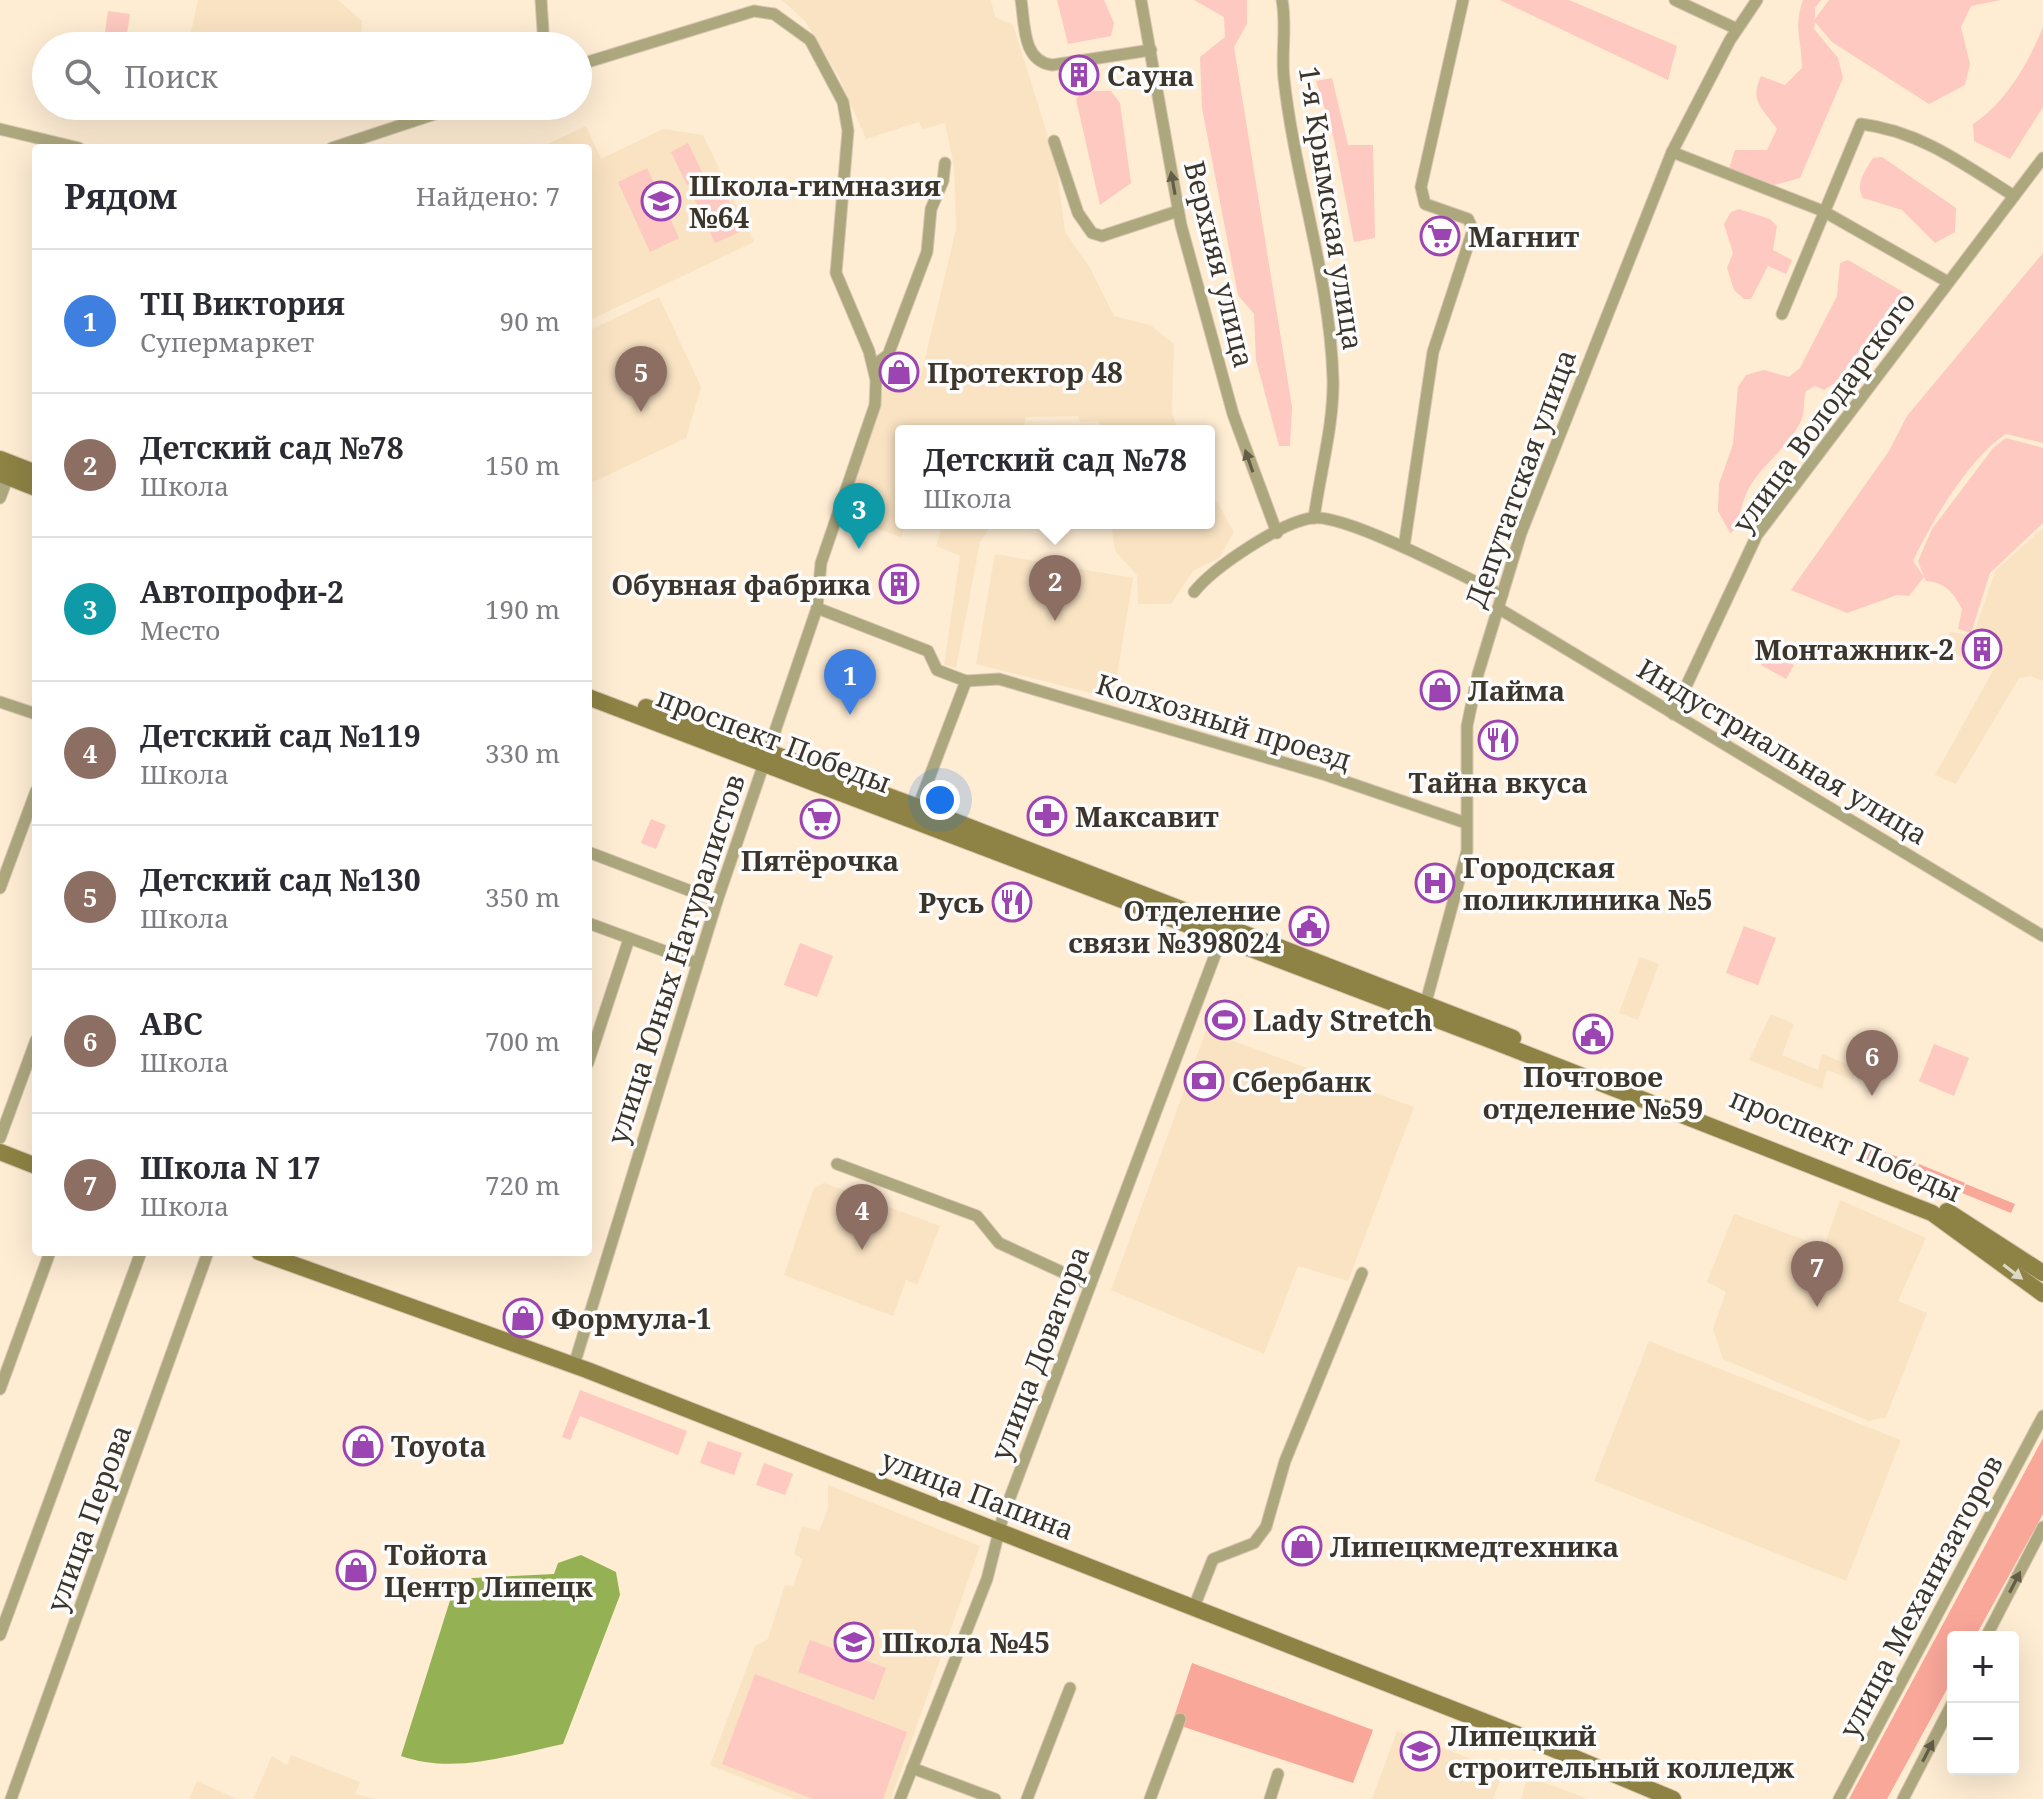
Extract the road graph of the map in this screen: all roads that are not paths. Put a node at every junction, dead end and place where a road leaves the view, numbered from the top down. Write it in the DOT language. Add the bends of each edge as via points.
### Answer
graph roads {
  1 [pos="541,0"];
  2 [pos="1021,0"];
  3 [pos="1141,0"];
  4 [pos="1282,0"];
  5 [pos="1463,0"];
  6 [pos="1675,0"];
  7 [pos="1757,0"];
  8 [pos="1737,29"];
  9 [pos="543,32"];
  10 [pos="1151,50"];
  11 [pos="592,61"];
  12 [pos="417,120"];
  13 [pos="0,129"];
  14 [pos="1054,141"];
  15 [pos="62,144"];
  16 [pos="344,144"];
  17 [pos="1672,152"];
  18 [pos="2043,158"];
  19 [pos="945,163"];
  20 [pos="2014,196"];
  21 [pos="1178,211"];
  22 [pos="1823,211"];
  23 [pos="1948,282"];
  24 [pos="1782,314"];
  25 [pos="873,366"];
  26 [pos="0,459"];
  27 [pos="32,471"];
  28 [pos="4,475"];
  29 [pos="32,486"];
  30 [pos="0,498"];
  31 [pos="1314,518"];
  32 [pos="1277,533"];
  33 [pos="1404,547"];
  34 [pos="1194,592"];
  35 [pos="1502,595"];
  36 [pos="817,608"];
  37 [pos="1498,608"];
  38 [pos="966,681"];
  39 [pos="592,688"];
  40 [pos="592,698"];
  41 [pos="0,702"];
  42 [pos="32,713"];
  43 [pos="1673,714"];
  44 [pos="764,757"];
  45 [pos="32,802"];
  46 [pos="918,807"];
  47 [pos="1466,823"];
  48 [pos="592,854"];
  49 [pos="0,888"];
  50 [pos="717,901"];
  51 [pos="592,925"];
  52 [pos="1224,932"];
  53 [pos="2043,936"];
  54 [pos="629,939"];
  55 [pos="697,963"];
  56 [pos="1426,1002"];
  57 [pos="32,1051"];
  58 [pos="592,1051"];
  59 [pos="0,1138"];
  60 [pos="0,1152"];
  61 [pos="32,1164"];
  62 [pos="837,1164"];
  63 [pos="49,1256"];
  64 [pos="140,1256"];
  65 [pos="207,1256"];
  66 [pos="270,1256"];
  67 [pos="1362,1273"];
  68 [pos="2043,1273"];
  69 [pos="1090,1285"];
  70 [pos="2043,1294"];
  71 [pos="574,1365"];
  72 [pos="0,1389"];
  73 [pos="2043,1416"];
  74 [pos="2043,1527"];
  75 [pos="999,1530"];
  76 [pos="1194,1607"];
  77 [pos="1989,1631"];
  78 [pos="0,1635"];
  79 [pos="1070,1688"];
  80 [pos="1952,1703"];
  81 [pos="1180,1719"];
  82 [pos="912,1768"];
  83 [pos="1278,1774"];
  84 [pos="11,1799"];
  85 [pos="900,1799"];
  86 [pos="995,1799"];
  87 [pos="1027,1799"];
  88 [pos="1150,1799"];
  89 [pos="1270,1799"];
  90 [pos="1673,1799"];
  91 [pos="1839,1799"];
  92 [pos="1903,1799"];
  1 -- 9 [label="street"];
  2 -- 10 [label="street" via="1029,50 1042,64"];
  3 -- 10 [label="street, Верхняя улица"];
  4 -- 31 [label="street, 1-я Крымская улица" via="1283,77 1332,355 1333,384"];
  5 -- 33 [label="street" via="1421,187 1425,204 1468,219 1473,230 1433,352"];
  6 -- 8 [label="street"];
  7 -- 8 [label="street, Депутатская улица"];
  8 -- 17 [label="street, Депутатская улица"];
  21 -- 10 [label="street, Верхняя улица, one-way"];
  11 -- 25 [label="street, улица Юных Натуралистов" via="754,11 774,14 810,40 847,121 836,266"];
  12 -- 16 [label="street"];
  13 -- 15 [label="street"];
  14 -- 21 [label="street" via="1078,213 1092,233 1102,236"];
  17 -- 22 [label="street"];
  17 -- 35 [label="street, Депутатская улица" via="1521,533"];
  18 -- 20 [label="street, улица Володарского"];
  19 -- 25 [label="street" via="931,209 927,252 888,355"];
  20 -- 22 [label="street" via="1939,148 1861,124"];
  20 -- 23 [label="street, улица Володарского"];
  32 -- 21 [label="street, Верхняя улица, one-way" via="1233,414"];
  22 -- 23 [label="street"];
  22 -- 24 [label="street"];
  23 -- 43 [label="street, улица Володарского" via="1757,535"];
  25 -- 36 [label="street, улица Юных Натуралистов" via="875,405 821,563"];
  26 -- 27 [label="main road"];
  28 -- 29 [label="main road"];
  28 -- 30 [label="street"];
  31 -- 32 [label="street"];
  31 -- 33 [label="street"];
  32 -- 34 [label="street" via="1225,563"];
  33 -- 35 [label="street"];
  35 -- 37 [label="street, Депутатская улица"];
  36 -- 38 [label="street" via="928,651 937,670"];
  36 -- 44 [label="street, улица Юных Натуралистов"];
  37 -- 43 [label="street, Индустриальная улица"];
  37 -- 47 [label="street, Депутатская улица" via="1467,726"];
  38 -- 46 [label="street"];
  38 -- 47 [label="street, Колхозный проезд" via="1012,682 1326,775"];
  39 -- 44 [label="main road, проспект Победы"];
  40 -- 44 [label="main road, проспект Победы"];
  41 -- 42 [label="street"];
  43 -- 53 [label="street, Индустриальная улица"];
  44 -- 46 [label="main road, проспект Победы"];
  44 -- 50 [label="street, улица Юных Натуралистов"];
  44 -- 52 [label="main road, проспект Победы"];
  45 -- 49 [label="street"];
  46 -- 52 [label="main road, проспект Победы"];
  47 -- 56 [label="street, Депутатская улица" via="1467,851"];
  48 -- 50 [label="street"];
  50 -- 55 [label="street, улица Юных Натуралистов"];
  51 -- 54 [label="street"];
  52 -- 56 [label="main road, проспект Победы"];
  52 -- 69 [label="street, улица Доватора"];
  52 -- 70 [label="main road, проспект Победы, one-way" via="1932,1213"];
  54 -- 55 [label="street"];
  54 -- 58 [label="street"];
  55 -- 71 [label="street, улица Юных Натуралистов"];
  56 -- 68 [label="main road, проспект Победы" via="1933,1203"];
  57 -- 59 [label="street"];
  60 -- 61 [label="main road"];
  62 -- 69 [label="street" via="977,1216 999,1243"];
  63 -- 72 [label="street"];
  64 -- 78 [label="street"];
  65 -- 84 [label="street, улица Перова"];
  66 -- 71 [label="main road, улица Папина"];
  67 -- 76 [label="street" via="1285,1461 1266,1527 1254,1543 1213,1559"];
  69 -- 75 [label="street, улица Доватора"];
  71 -- 75 [label="main road, улица Папина"];
  73 -- 91 [label="street, улица Механизаторов"];
  77 -- 74 [label="street, one-way"];
  75 -- 76 [label="main road, улица Папина"];
  75 -- 82 [label="street, улица Доватора" via="982,1594"];
  76 -- 90 [label="main road, улица Папина"];
  79 -- 87 [label="street"];
  92 -- 80 [label="street, one-way"];
  81 -- 88 [label="street"];
  82 -- 85 [label="street, улица Доватора"];
  82 -- 86 [label="street"];
  83 -- 89 [label="street"];
}
